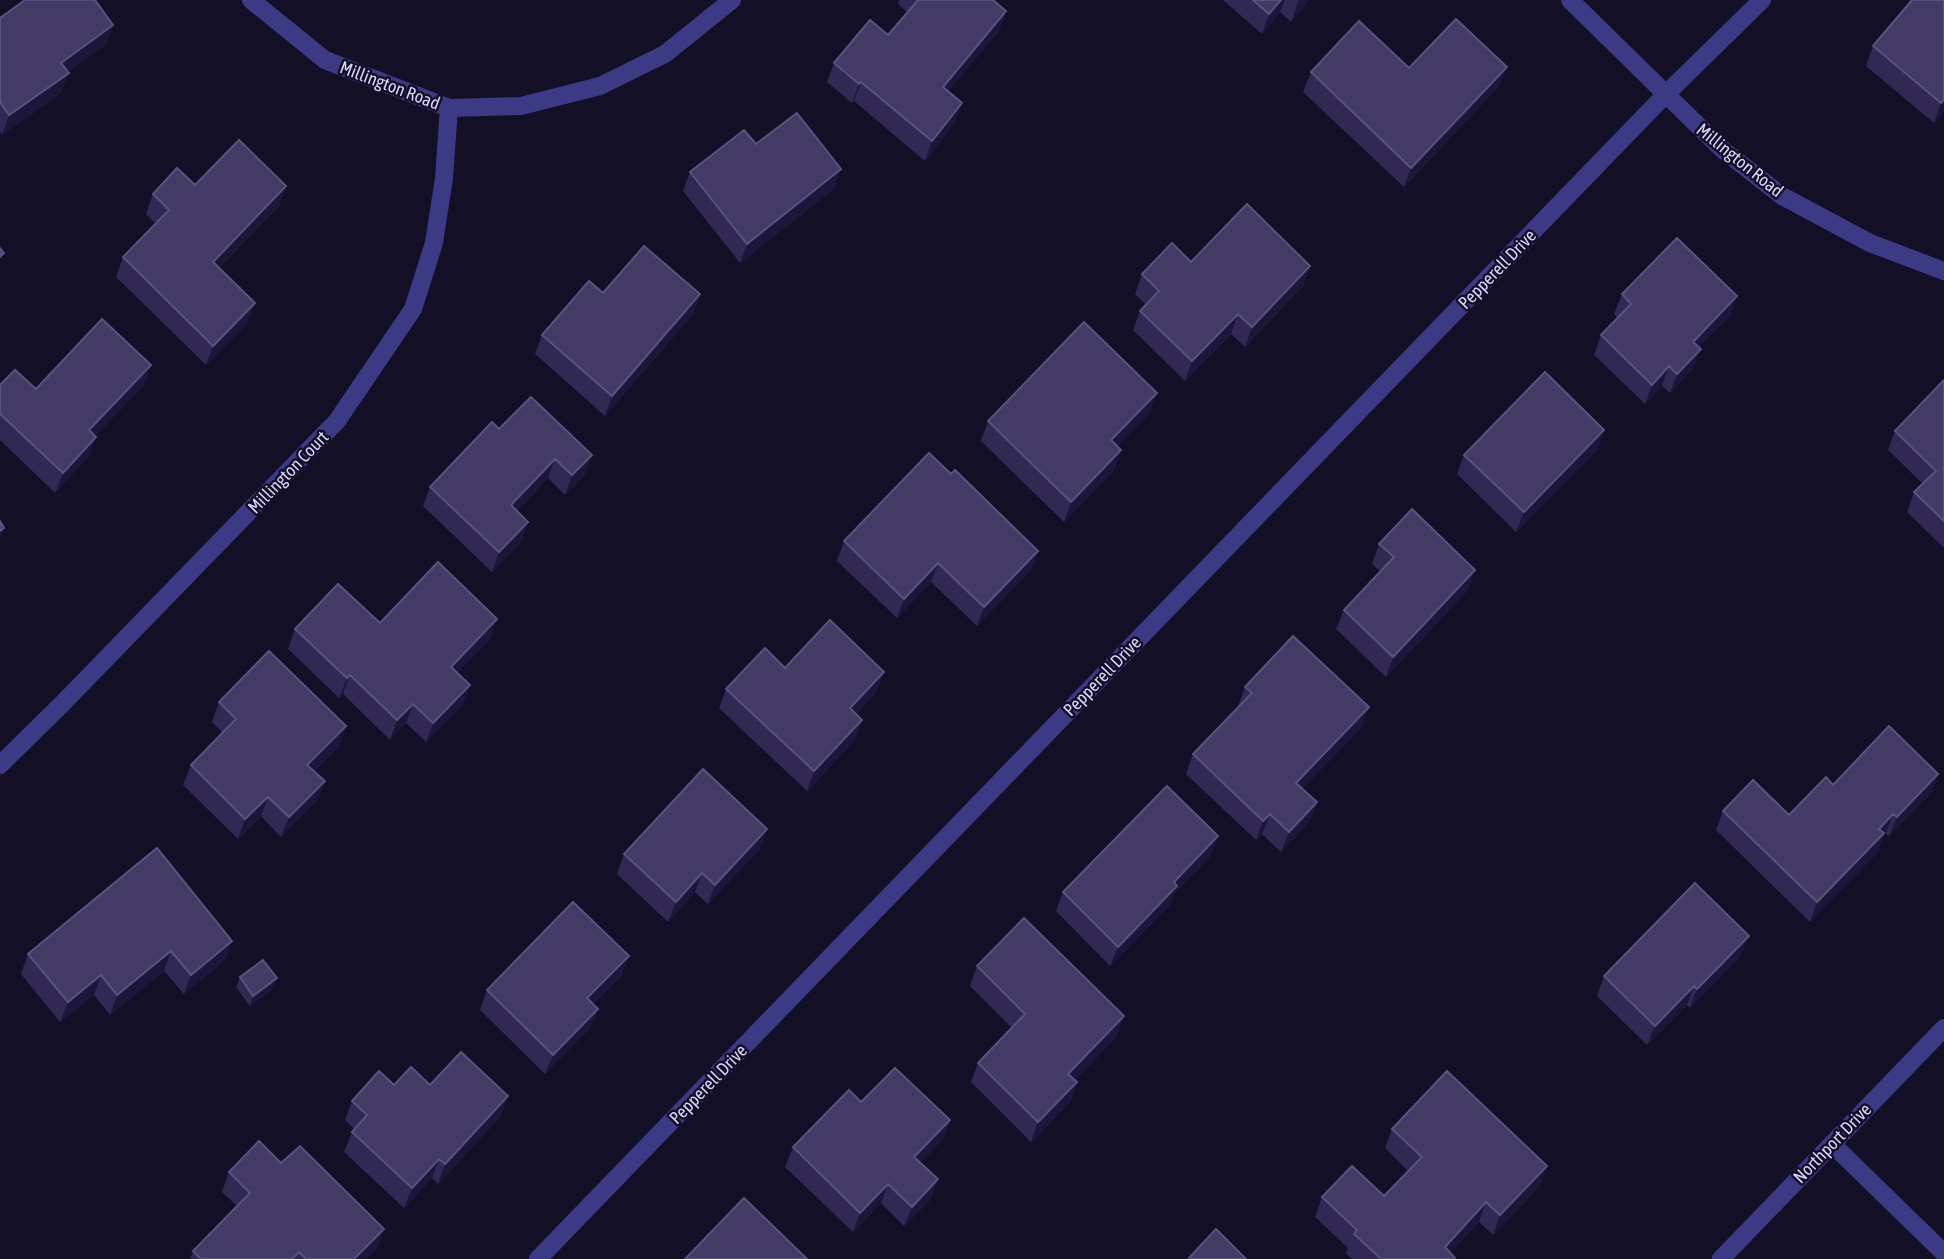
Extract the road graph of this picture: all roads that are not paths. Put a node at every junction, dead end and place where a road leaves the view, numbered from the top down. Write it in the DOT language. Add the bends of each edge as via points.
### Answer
graph roads {
  1 [pos="251,0"];
  2 [pos="732,0"];
  3 [pos="1570,0"];
  4 [pos="1762,0"];
  5 [pos="1667,94"];
  6 [pos="449,108"];
  7 [pos="1944,271"];
  8 [pos="0,765"];
  9 [pos="1944,1028"];
  10 [pos="1832,1144"];
  11 [pos="1944,1253"];
  12 [pos="538,1259"];
  13 [pos="1721,1259"];
  1 -- 6 [label="street, Millington Road" via="325,60"];
  2 -- 6 [label="street, Millington Road" via="665,54 600,86 521,106"];
  3 -- 5 [label="street, Millington Road"];
  4 -- 5 [label="street, Pepperell Drive"];
  5 -- 7 [label="street, Millington Road" via="1723,150 1782,196 1870,243"];
  5 -- 12 [label="street, Pepperell Drive"];
  6 -- 8 [label="street, Millington Court" via="434,243 413,309 337,421"];
  9 -- 10 [label="street, Northport Drive"];
  10 -- 11 [label="street"];
  10 -- 13 [label="street, Northport Drive"];
}
